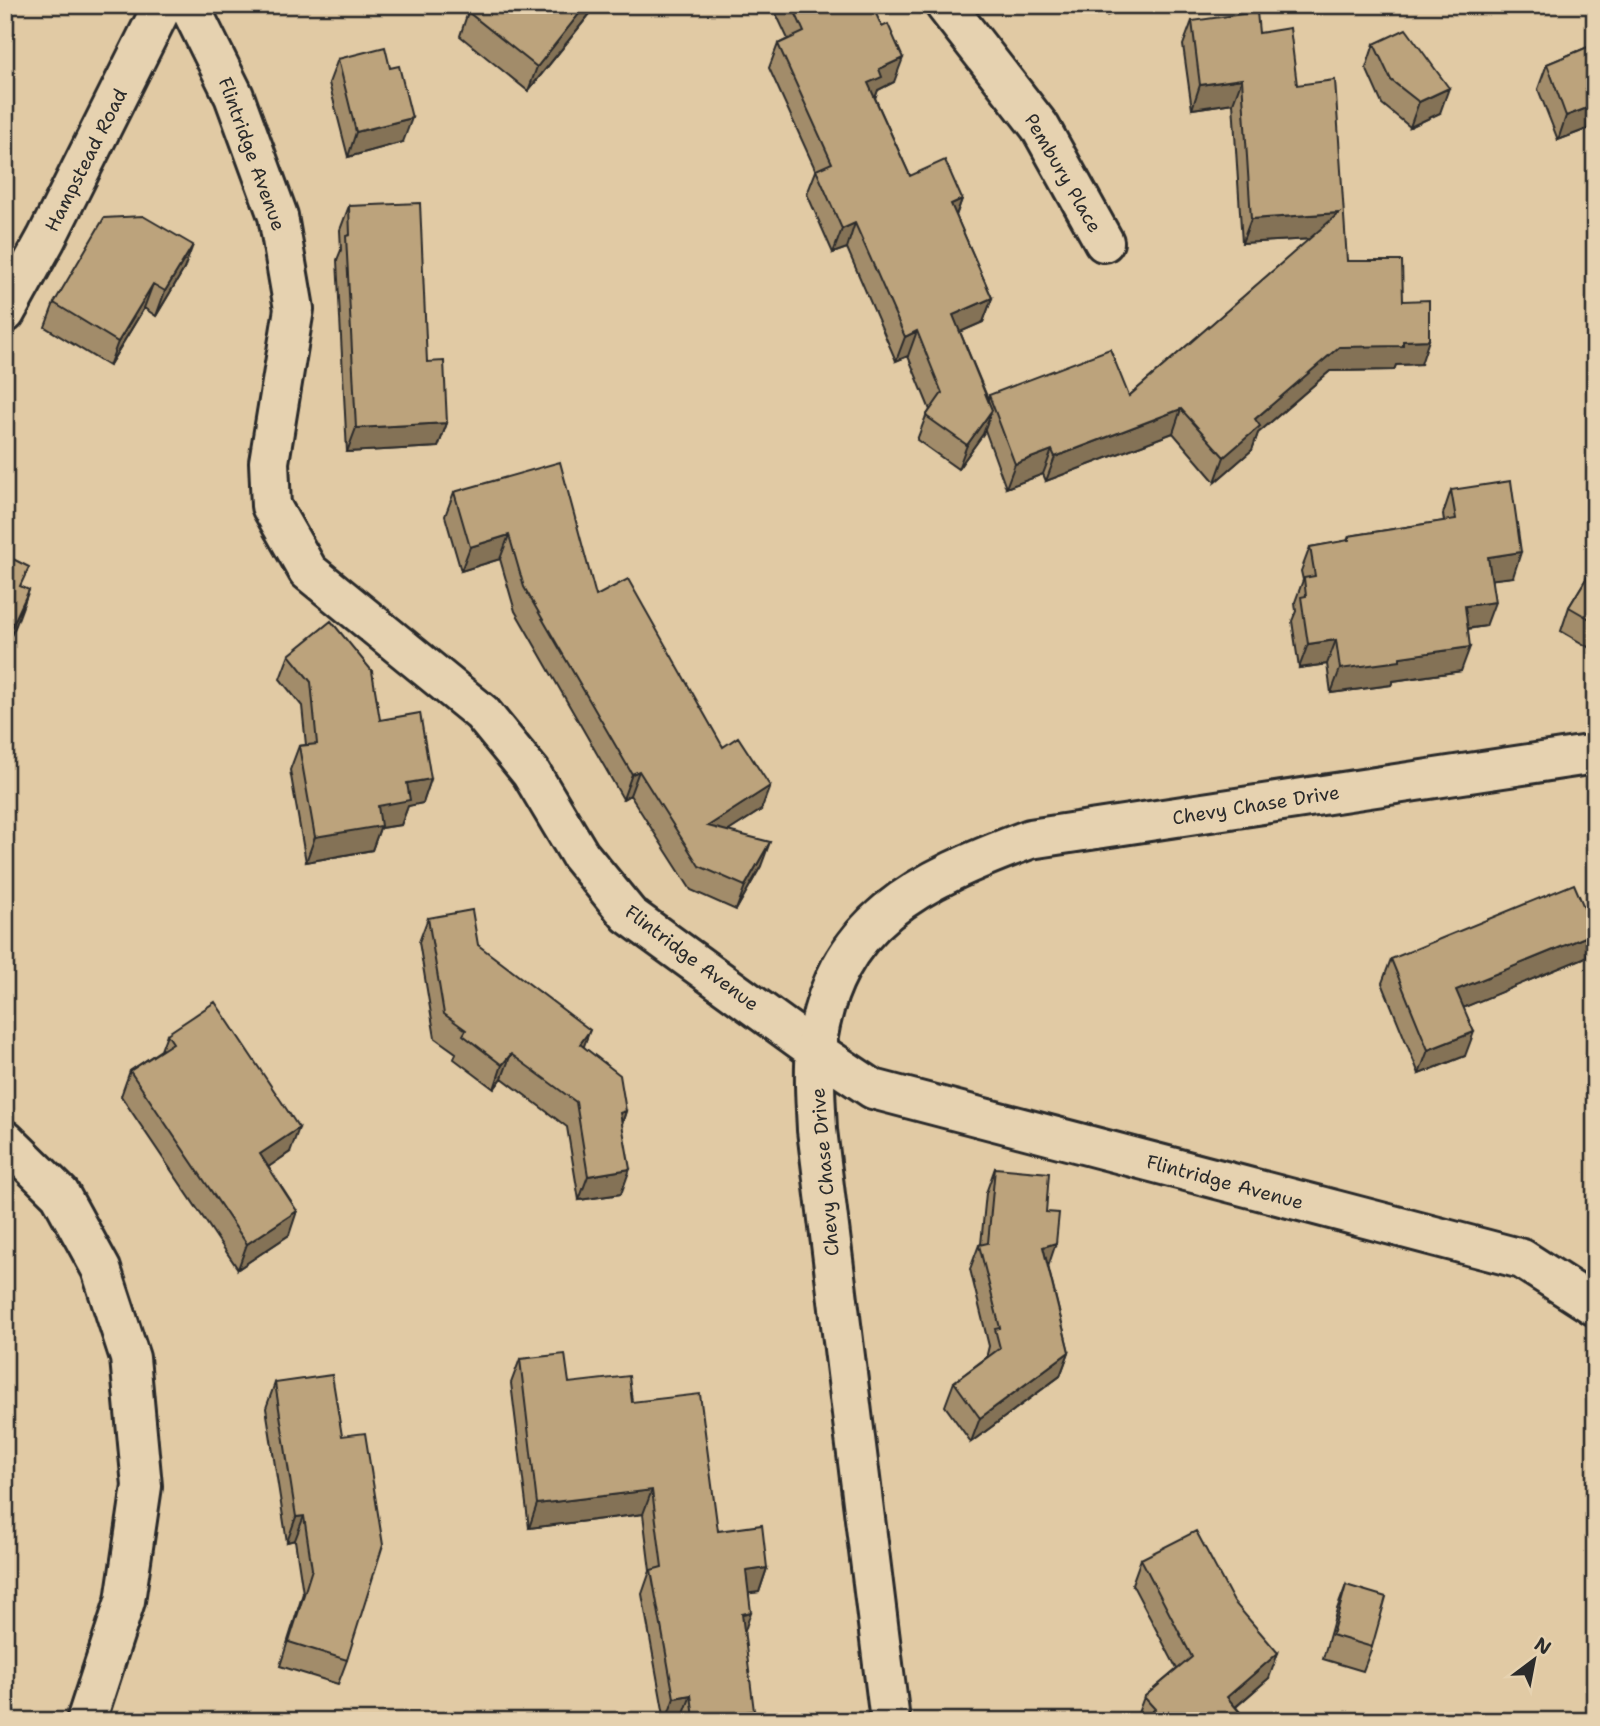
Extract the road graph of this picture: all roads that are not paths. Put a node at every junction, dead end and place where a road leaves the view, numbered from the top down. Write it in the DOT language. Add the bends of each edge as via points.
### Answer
graph roads {
  1 [pos="163,5"];
  2 [pos="189,5"];
  3 [pos="945,5"];
  4 [pos="1104,242"];
  5 [pos="5,313"];
  6 [pos="1595,754"];
  7 [pos="816,1051"];
  8 [pos="5,1140"];
  9 [pos="1595,1306"];
  10 [pos="86,1721"];
  11 [pos="890,1721"];
  1 -- 5 [label="street, Hampstead Road"];
  2 -- 7 [label="street, Flintridge Avenue" via="234,96 278,216 294,309 269,462 271,506 308,571 482,713 531,773 580,855 629,915"];
  3 -- 4 [label="street, Pembury Place" via="1040,127"];
  6 -- 7 [label="street, Chevy Chase Drive" via="1030,839 910,892 865,931 828,990"];
  7 -- 9 [label="street, Flintridge Avenue" via="873,1089 1522,1259"];
  7 -- 11 [label="street, Chevy Chase Drive" via="817,1130"];
  8 -- 10 [label="street" via="60,1194 101,1269 130,1358 142,1486 125,1601"];
}
